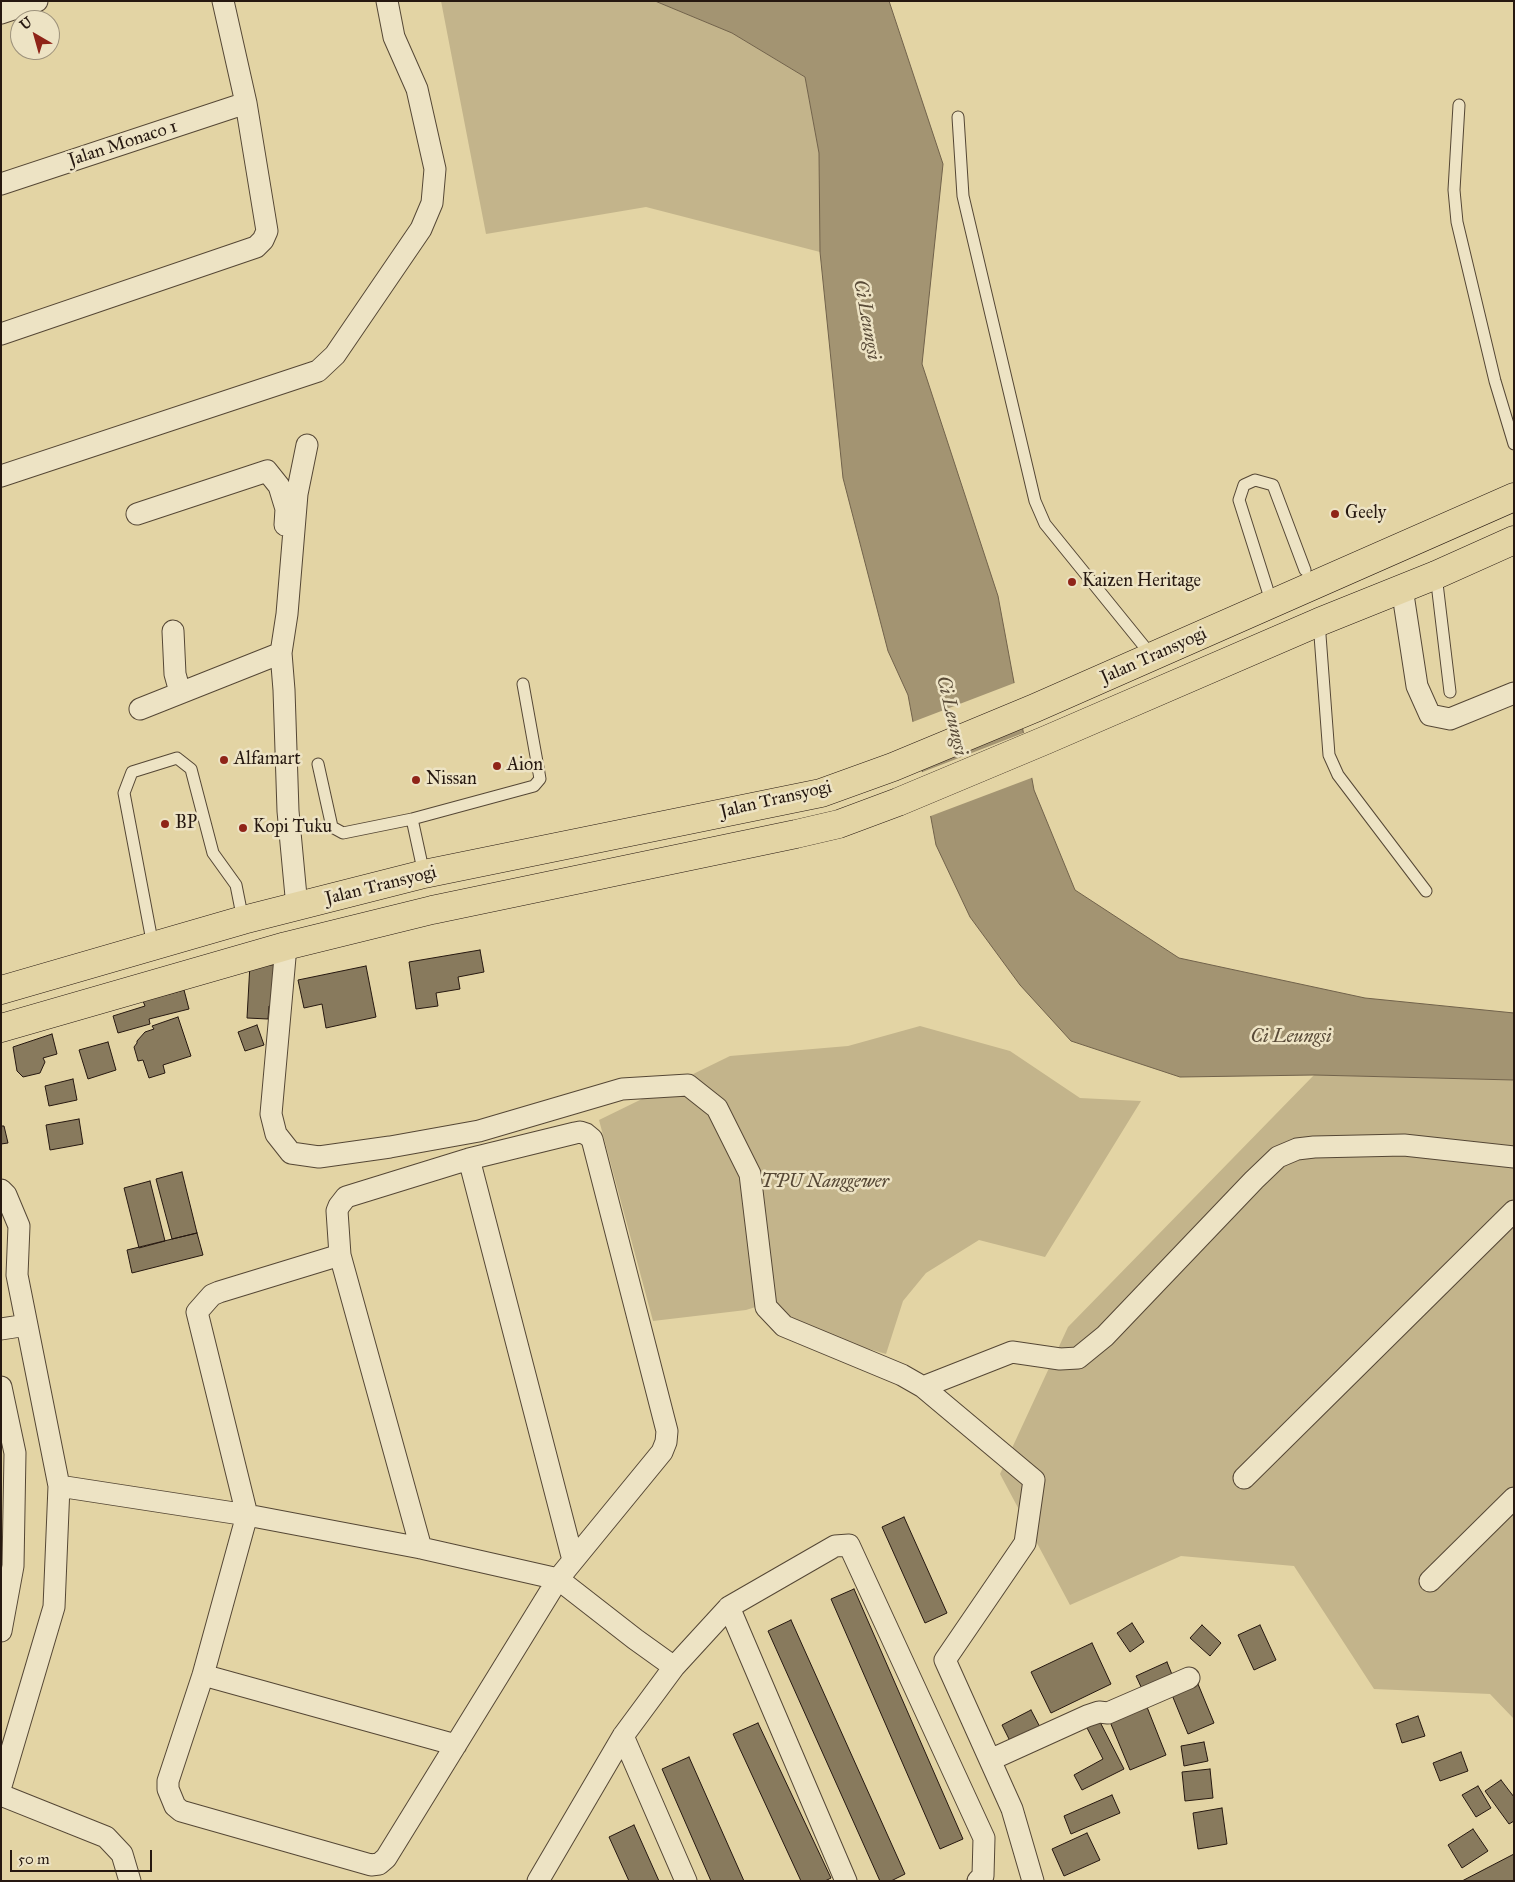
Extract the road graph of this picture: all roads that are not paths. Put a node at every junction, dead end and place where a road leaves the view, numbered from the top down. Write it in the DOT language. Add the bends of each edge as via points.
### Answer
graph roads {
  1 [pos="37,1"];
  2 [pos="223,1"];
  3 [pos="387,1"];
  4 [pos="1,13"];
  5 [pos="246,103"];
  6 [pos="1459,105"];
  7 [pos="958,117"];
  8 [pos="1,184"];
  9 [pos="1,334"];
  10 [pos="1514,444"];
  11 [pos="307,445"];
  12 [pos="1,476"];
  13 [pos="1514,496"];
  14 [pos="137,514"];
  15 [pos="1514,540"];
  16 [pos="1306,570"];
  17 [pos="1436,575"];
  18 [pos="1402,588"];
  19 [pos="1272,604"];
  20 [pos="1319,622"];
  21 [pos="173,631"];
  22 [pos="1152,656"];
  23 [pos="273,657"];
  24 [pos="523,684"];
  25 [pos="180,692"];
  26 [pos="1450,692"];
  27 [pos="1514,693"];
  28 [pos="140,709"];
  29 [pos="318,764"];
  30 [pos="412,819"];
  31 [pos="424,874"];
  32 [pos="1426,891"];
  33 [pos="297,907"];
  34 [pos="243,920"];
  35 [pos="286,946"];
  36 [pos="153,947"];
  37 [pos="1,990"];
  38 [pos="1,1028"];
  39 [pos="1514,1157"];
  40 [pos="469,1159"];
  41 [pos="1,1190"];
  42 [pos="1514,1211"];
  43 [pos="1,1212"];
  44 [pos="19,1226"];
  45 [pos="340,1255"];
  46 [pos="27,1325"];
  47 [pos="1,1329"];
  48 [pos="1,1387"];
  49 [pos="923,1387"];
  50 [pos="1244,1478"];
  51 [pos="59,1486"];
  52 [pos="1514,1498"];
  53 [pos="247,1515"];
  54 [pos="421,1548"];
  55 [pos="573,1560"];
  56 [pos="558,1579"];
  57 [pos="1430,1581"];
  58 [pos="729,1607"];
  59 [pos="1,1631"];
  60 [pos="674,1667"];
  61 [pos="204,1675"];
  62 [pos="1189,1678"];
  63 [pos="623,1736"];
  64 [pos="456,1745"];
  65 [pos="990,1760"];
  66 [pos="1,1786"];
  67 [pos="1,1795"];
  68 [pos="130,1881"];
  69 [pos="538,1881"];
  70 [pos="686,1881"];
  71 [pos="846,1881"];
  72 [pos="978,1881"];
  73 [pos="1033,1881"];
  1 -- 4 [label="street"];
  2 -- 5 [label="street"];
  3 -- 12 [label="street" via="394,37 417,89 435,169 432,202 421,229 335,356 318,371"];
  5 -- 8 [label="street, Jalan Monaco 1"];
  5 -- 9 [label="street" via="267,231 256,247"];
  6 -- 10 [label="lane" via="1454,190 1457,222 1495,381"];
  7 -- 22 [label="lane" via="963,196 1035,501 1045,524"];
  11 -- 23 [label="street" via="297,494 287,614"];
  13 -- 19 [label="highway, Jalan Transyogi"];
  14 -- 23 [label="street" via="267,471 279,486 286,509 285,550"];
  15 -- 17 [label="highway, Jalan Transyogi"];
  16 -- 19 [label="lane" via="1273,485 1256,480 1244,485 1239,500"];
  17 -- 18 [label="highway, Jalan Transyogi"];
  17 -- 26 [label="lane"];
  18 -- 20 [label="highway, Jalan Transyogi"];
  18 -- 27 [label="street" via="1417,686 1430,715 1450,719"];
  19 -- 22 [label="highway, Jalan Transyogi"];
  20 -- 32 [label="lane" via="1329,755 1338,774"];
  20 -- 35 [label="highway, Jalan Transyogi" via="1046,740 839,824 432,910"];
  21 -- 25 [label="street" via="174,674"];
  22 -- 31 [label="highway, Jalan Transyogi" via="893,767 821,793"];
  23 -- 25 [label="street"];
  23 -- 33 [label="street" via="284,690 288,811"];
  24 -- 30 [label="lane" via="540,779 538,783"];
  25 -- 28 [label="street"];
  29 -- 30 [label="lane" via="332,827 337,831 344,833"];
  30 -- 31 [label="lane"];
  31 -- 33 [label="highway, Jalan Transyogi"];
  33 -- 34 [label="highway, Jalan Transyogi"];
  34 -- 36 [label="highway, Jalan Transyogi"];
  34 -- 36 [label="lane" via="236,885 213,853 191,769 177,758 132,772 124,792"];
  35 -- 38 [label="highway, Jalan Transyogi"];
  35 -- 49 [label="street" via="271,1114 276,1134 291,1153 320,1157 390,1147 480,1131 622,1088 688,1085 717,1108 750,1174 766,1307 784,1326 902,1375"];
  36 -- 37 [label="highway, Jalan Transyogi"];
  39 -- 49 [label="street" via="1404,1145 1297,1149 1278,1157 1105,1336 1078,1358 1060,1359 1012,1352"];
  40 -- 45 [label="street" via="346,1197 337,1211"];
  40 -- 55 [label="street"];
  40 -- 55 [label="street" via="580,1132 592,1139 666,1431 666,1442 662,1452"];
  41 -- 44 [label="street"];
  42 -- 50 [label="street"];
  43 -- 44 [label="street"];
  44 -- 46 [label="street" via="17,1275"];
  45 -- 53 [label="street" via="219,1292 205,1301 197,1312"];
  45 -- 54 [label="street"];
  46 -- 47 [label="street"];
  46 -- 51 [label="street"];
  48 -- 59 [label="street" via="15,1453 13,1566"];
  49 -- 65 [label="street" via="1034,1480 1025,1543 945,1660"];
  51 -- 53 [label="street"];
  51 -- 66 [label="street" via="54,1607"];
  52 -- 57 [label="street"];
  53 -- 54 [label="street"];
  53 -- 61 [label="street"];
  54 -- 56 [label="street"];
  55 -- 56 [label="street"];
  56 -- 60 [label="street"];
  56 -- 64 [label="street"];
  58 -- 60 [label="street"];
  58 -- 71 [label="street"];
  58 -- 72 [label="street" via="834,1546 850,1545 984,1838 983,1876"];
  60 -- 63 [label="street"];
  61 -- 64 [label="street"];
  61 -- 64 [label="street" via="168,1781 175,1806 181,1811 371,1865 386,1858"];
  62 -- 65 [label="street" via="1108,1713 1087,1716"];
  63 -- 69 [label="street"];
  63 -- 70 [label="street"];
  65 -- 73 [label="street" via="1012,1810"];
  67 -- 68 [label="street" via="106,1837 122,1854"];
}
